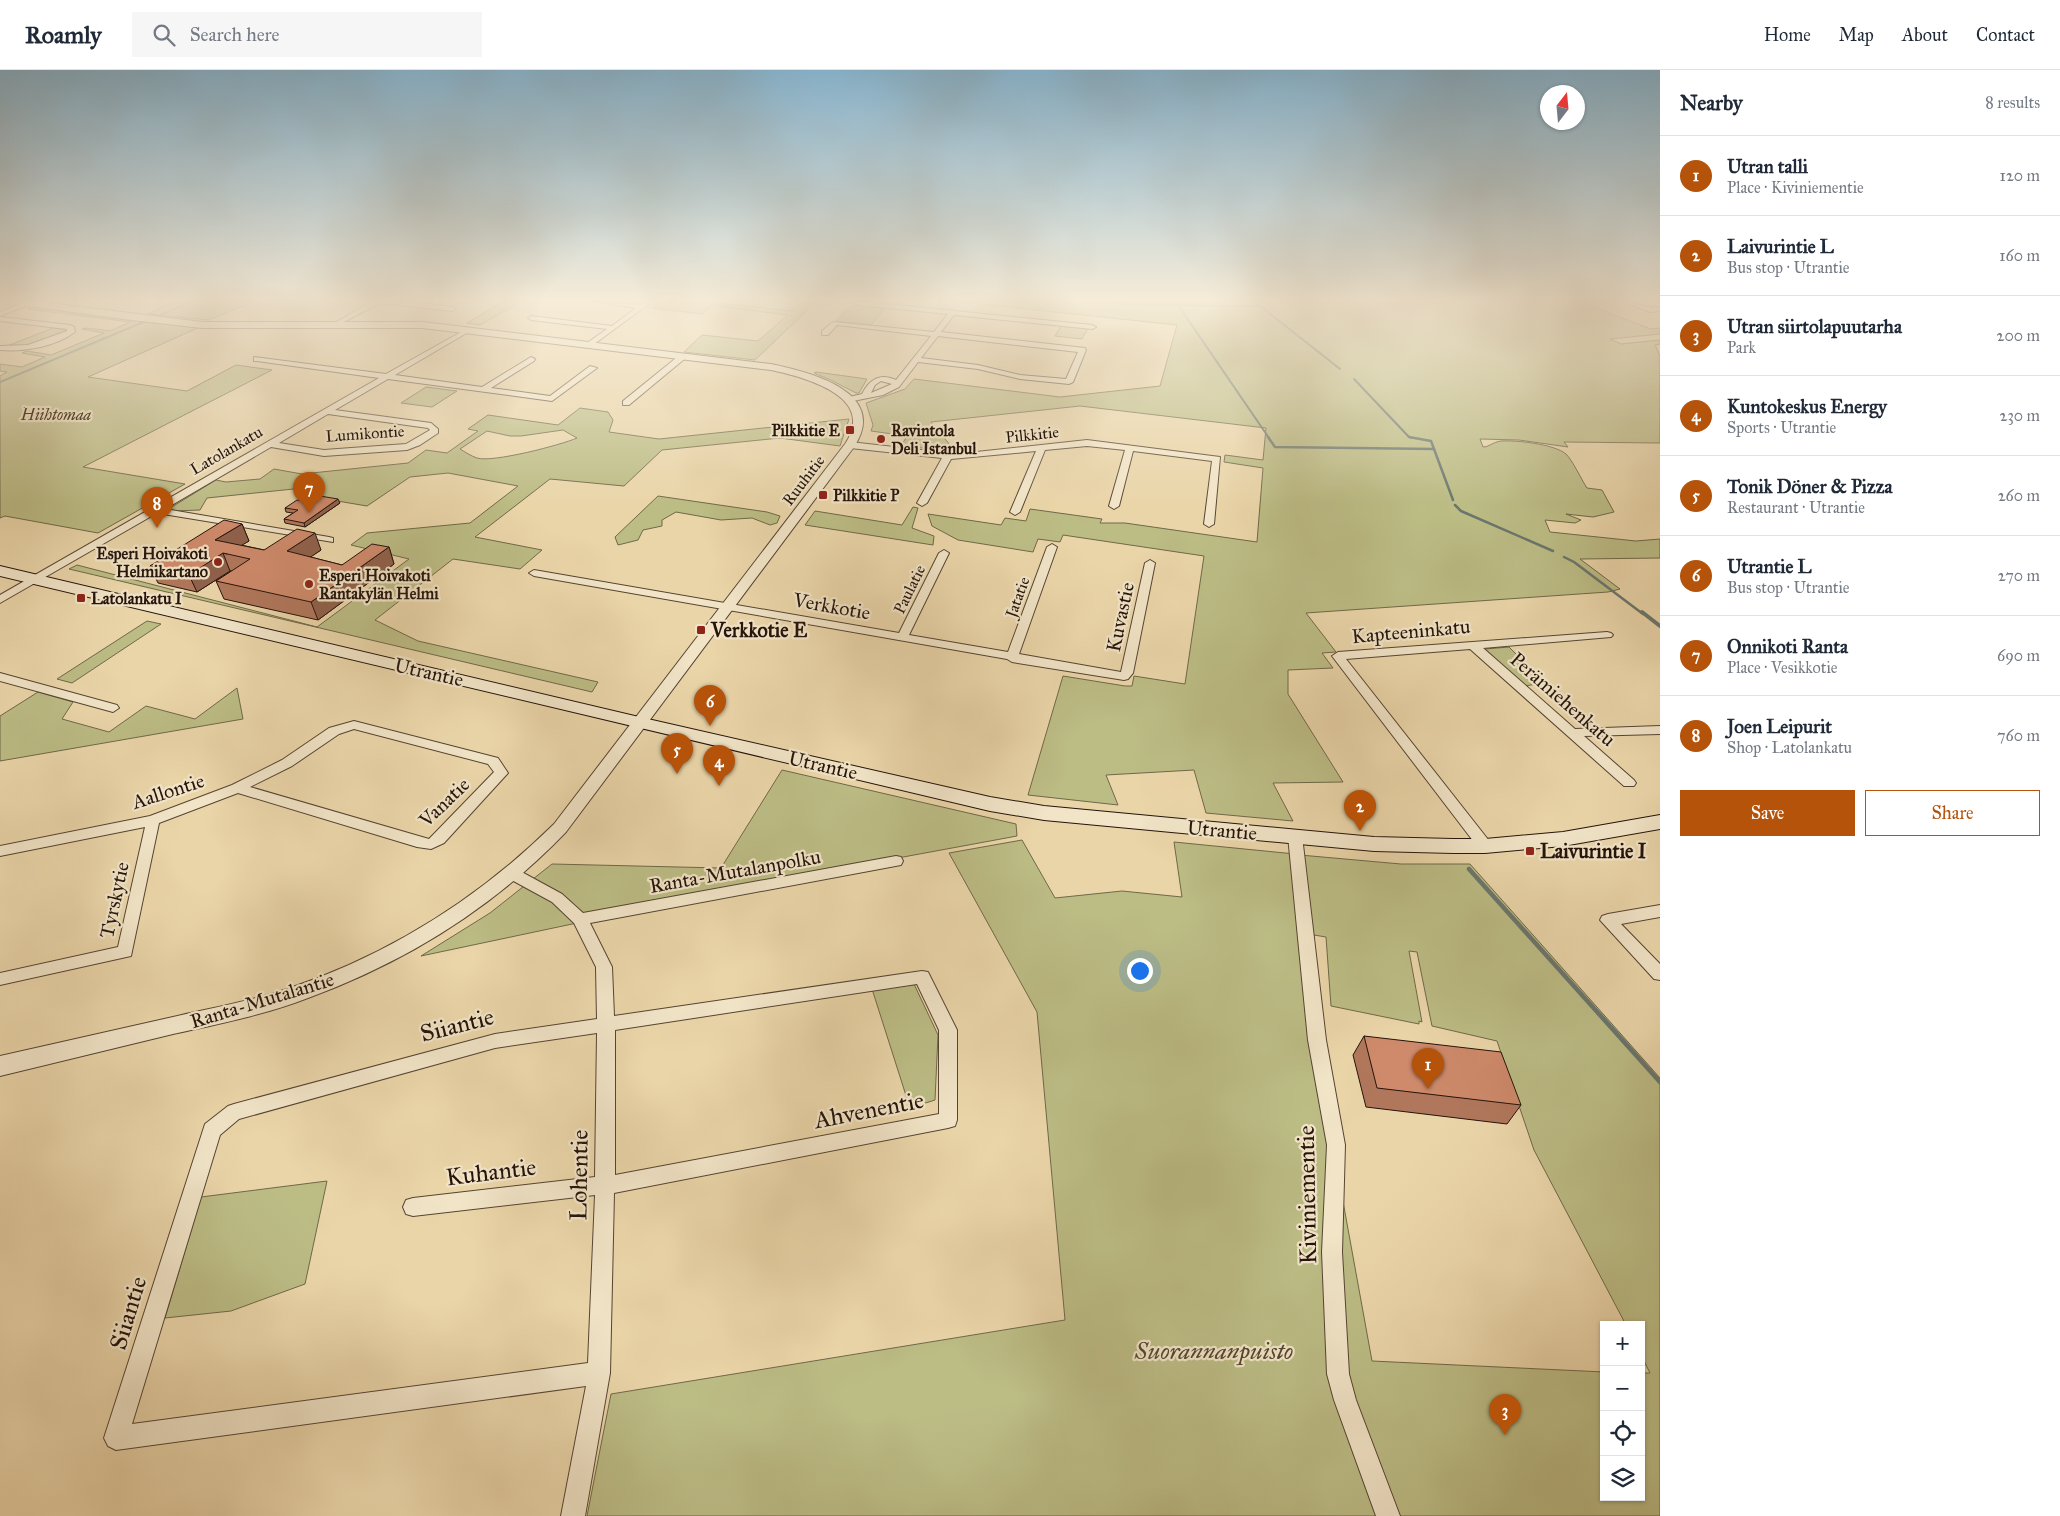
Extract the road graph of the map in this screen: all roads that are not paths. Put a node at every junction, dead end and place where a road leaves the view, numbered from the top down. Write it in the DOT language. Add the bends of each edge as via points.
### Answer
graph roads {
  1 [pos="324,368"];
  2 [pos="399,368"];
  3 [pos="516,368"];
  4 [pos="593,368"];
  5 [pos="669,368"];
  6 [pos="777,368"];
  7 [pos="909,368"];
  8 [pos="984,368"];
  9 [pos="1074,368"];
  10 [pos="384,377"];
  11 [pos="896,385"];
  12 [pos="483,390"];
  13 [pos="865,397"];
  14 [pos="848,400"];
  15 [pos="626,403"];
  16 [pos="325,411"];
  17 [pos="269,444"];
  18 [pos="850,445"];
  19 [pos="1130,448"];
  20 [pos="1041,449"];
  21 [pos="948,456"];
  22 [pos="922,503"];
  23 [pos="1114,506"];
  24 [pos="154,510"];
  25 [pos="1015,512"];
  26 [pos="1209,524"];
  27 [pos="329,540"];
  28 [pos="1052,547"];
  29 [pos="944,553"];
  30 [pos="1150,564"];
  31 [pos="0,570"];
  32 [pos="534,573"];
  33 [pos="37,578"];
  34 [pos="0,600"];
  35 [pos="728,606"];
  36 [pos="1607,635"];
  37 [pos="902,638"];
  38 [pos="1472,645"];
  39 [pos="1012,658"];
  40 [pos="1124,676"];
  41 [pos="0,677"];
  42 [pos="113,708"];
  43 [pos="639,723"];
  44 [pos="1659,730"];
  45 [pos="334,731"];
  46 [pos="1570,733"];
  47 [pos="1629,783"];
  48 [pos="237,788"];
  49 [pos="153,820"];
  50 [pos="1660,822"];
  51 [pos="1295,836"];
  52 [pos="1485,846"];
  53 [pos="0,852"];
  54 [pos="896,861"];
  55 [pos="513,874"];
  56 [pos="1660,911"];
  57 [pos="580,919"];
  58 [pos="1660,974"];
  59 [pos="0,979"];
  60 [pos="606,1024"];
  61 [pos="0,1066"];
  62 [pos="604,1184"];
  63 [pos="413,1207"];
  64 [pos="599,1373"];
  65 [pos="573,1516"];
  66 [pos="1388,1516"];
  1 -- 10 [label="street"];
  2 -- 10 [label="street, Latolankatu"];
  3 -- 12 [label="street"];
  4 -- 12 [label="street" via="552,399"];
  5 -- 15 [label="street"];
  6 -- 14 [label="street, Ruuhitie" via="805,375 829,386"];
  7 -- 11 [label="street"];
  8 -- 9 [label="street" via="1020,377 1069,382"];
  10 -- 12 [label="street"];
  10 -- 16 [label="street, Latolankatu"];
  11 -- 13 [label="street"];
  11 -- 13 [label="street" via="887,378 876,380"];
  13 -- 14 [label="street"];
  14 -- 18 [label="street, Ruuhitie" via="855,407 859,422"];
  16 -- 17 [label="street, Latolankatu"];
  16 -- 17 [label="street, Lumikontie" via="431,426 436,431 417,444 324,453"];
  17 -- 24 [label="street, Latolankatu"];
  18 -- 21 [label="street, Pilkkitie"];
  18 -- 35 [label="street, Ruuhitie"];
  19 -- 20 [label="street, Pilkkitie" via="1087,443"];
  19 -- 23 [label="street"];
  19 -- 26 [label="street, Pilkkitie" via="1217,459"];
  20 -- 21 [label="street, Pilkkitie"];
  20 -- 25 [label="street"];
  21 -- 22 [label="street"];
  24 -- 27 [label="street"];
  24 -- 33 [label="street, Latolankatu"];
  28 -- 39 [label="street, Jatatie"];
  29 -- 37 [label="street, Paulatie"];
  30 -- 40 [label="street, Kuvastie"];
  31 -- 33 [label="main road, Utrantie"];
  32 -- 35 [label="street, Verkkotie"];
  33 -- 34 [label="street, Latolankatu"];
  33 -- 43 [label="main road, Utrantie"];
  35 -- 37 [label="street, Verkkotie"];
  35 -- 43 [label="street, Ruuhitie"];
  36 -- 38 [label="street, Kapteeninkatu"];
  37 -- 39 [label="street, Verkkotie"];
  38 -- 46 [label="street, Perämiehenkatu"];
  38 -- 52 [label="street, Kapteeninkatu" via="1338,656"];
  39 -- 40 [label="street, Verkkotie"];
  41 -- 42 [label="street"];
  43 -- 51 [label="main road, Utrantie" via="990,804"];
  43 -- 55 [label="street, Ranta-Mutalantie" via="560,828"];
  44 -- 46 [label="street"];
  45 -- 48 [label="street, Aallontie" via="287,763"];
  45 -- 48 [label="street, Vanatie" via="354,725 493,761 502,773 432,844"];
  46 -- 47 [label="street, Perämiehenkatu"];
  48 -- 49 [label="street, Aallontie"];
  49 -- 53 [label="street, Aallontie"];
  49 -- 59 [label="street, Tyrskytie" via="125,952"];
  50 -- 52 [label="main road, Utrantie" via="1563,838"];
  51 -- 52 [label="main road, Utrantie" via="1374,844"];
  51 -- 66 [label="street, Kiviniementie" via="1317,1040 1336,1145 1332,1252 1338,1374"];
  54 -- 57 [label="street, Ranta-Mutalanpolku"];
  55 -- 57 [label="street, Lohentie" via="556,898"];
  55 -- 61 [label="street, Ranta-Mutalantie" via="423,936 314,988 253,1007"];
  56 -- 58 [label="street" via="1608,920"];
  57 -- 60 [label="street, Lohentie" via="604,967"];
  60 -- 62 [label="street, Lohentie"];
  60 -- 62 [label="street, Ahvenentie" via="922,977 948,1030 948,1120"];
  60 -- 64 [label="street, Siiantie" via="495,1041 234,1112 212,1130 116,1438"];
  62 -- 63 [label="street, Kuhantie"];
  62 -- 64 [label="street, Lohentie"];
  64 -- 65 [label="street, Lohentie"];
}
